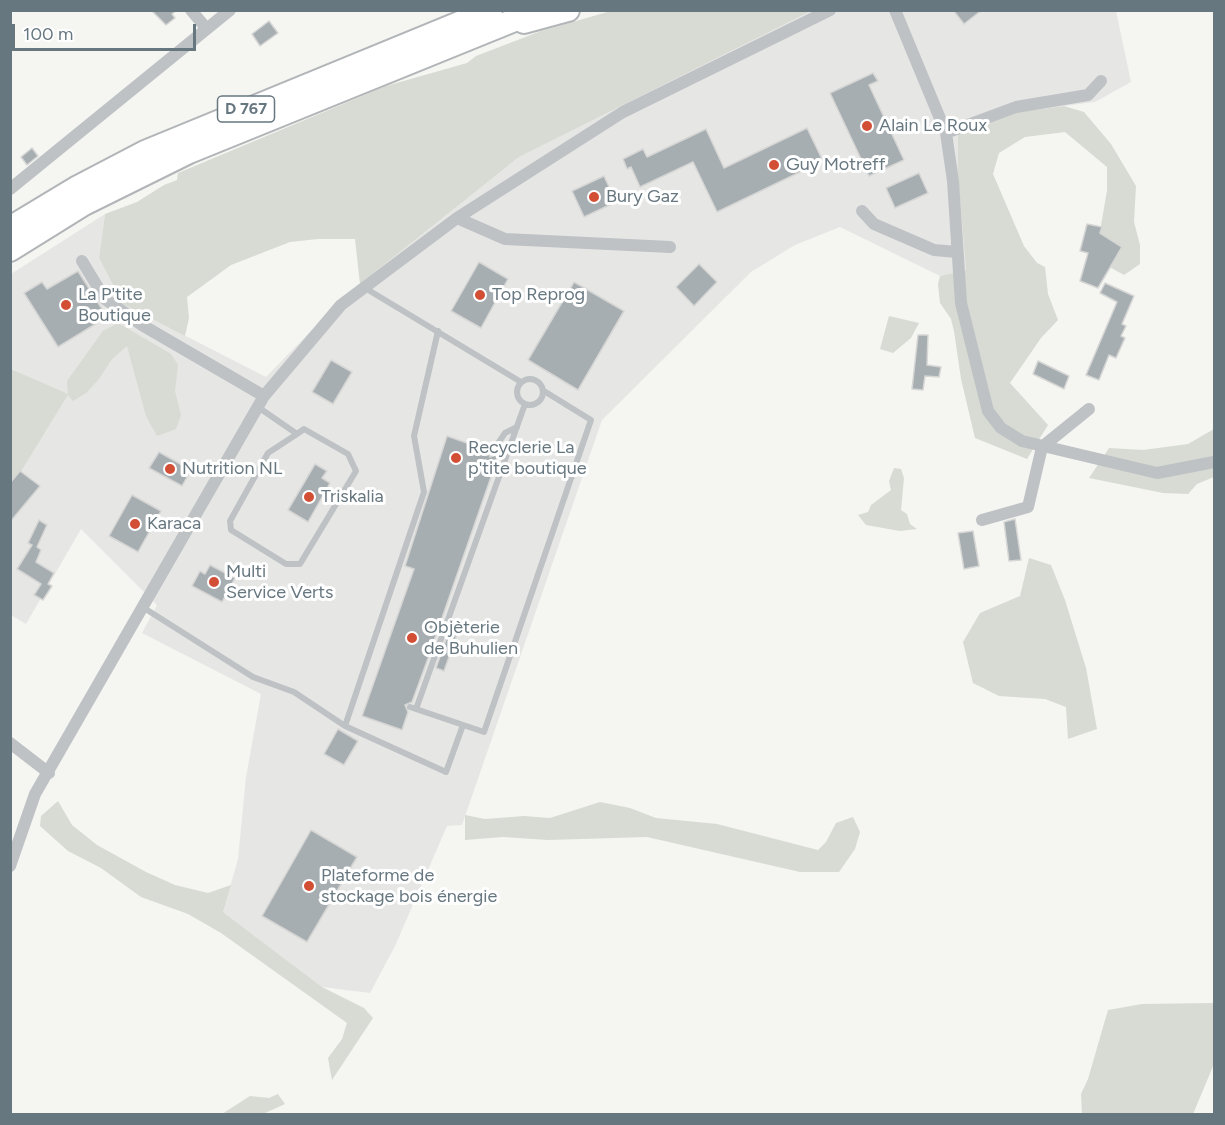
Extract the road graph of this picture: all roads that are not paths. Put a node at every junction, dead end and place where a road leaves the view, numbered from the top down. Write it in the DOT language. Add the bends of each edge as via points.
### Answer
graph roads {
  1 [pos="191,10"];
  2 [pos="230,10"];
  3 [pos="539,10"];
  4 [pos="568,10"];
  5 [pos="882,10"];
  6 [pos="824,12"];
  7 [pos="896,16"];
  8 [pos="491,20"];
  9 [pos="206,28"];
  10 [pos="1101,81"];
  11 [pos="946,133"];
  12 [pos="10,189"];
  13 [pos="862,211"];
  14 [pos="457,218"];
  15 [pos="10,228"];
  16 [pos="670,247"];
  17 [pos="10,250"];
  18 [pos="957,252"];
  19 [pos="82,261"];
  20 [pos="364,288"];
  21 [pos="438,331"];
  22 [pos="521,382"];
  23 [pos="544,391"];
  24 [pos="264,396"];
  25 [pos="525,404"];
  26 [pos="257,407"];
  27 [pos="1089,409"];
  28 [pos="517,427"];
  29 [pos="297,434"];
  30 [pos="1042,447"];
  31 [pos="492,452"];
  32 [pos="1215,462"];
  33 [pos="982,520"];
  34 [pos="144,608"];
  35 [pos="463,725"];
  36 [pos="345,726"];
  37 [pos="10,743"];
  38 [pos="49,773"];
  39 [pos="10,866"];
  1 -- 9 [label="street"];
  2 -- 9 [label="street"];
  3 -- 8 [label="highway, D 767"];
  4 -- 8 [label="highway, D 767"];
  5 -- 7 [label="street"];
  6 -- 14 [label="street" via="623,112"];
  7 -- 11 [label="street"];
  8 -- 15 [label="highway, D 767" via="145,152"];
  8 -- 17 [label="highway, D 767" via="189,152 84,204"];
  9 -- 12 [label="street"];
  10 -- 11 [label="street" via="1088,96 1016,107"];
  11 -- 18 [label="street"];
  13 -- 18 [label="street" via="874,224 933,250"];
  14 -- 16 [label="street" via="505,239"];
  14 -- 20 [label="street"];
  18 -- 30 [label="street" via="961,303 988,411 1001,428"];
  19 -- 24 [label="street" via="105,299"];
  20 -- 21 [label="lane"];
  20 -- 24 [label="street" via="341,305"];
  21 -- 22 [label="lane"];
  21 -- 36 [label="lane" via="414,436 424,492"];
  22 -- 23 [label="lane" via="537,380"];
  22 -- 25 [label="lane" via="517,392"];
  23 -- 25 [label="lane" via="538,403"];
  23 -- 35 [label="lane" via="591,420 484,732"];
  24 -- 26 [label="street"];
  25 -- 28 [label="lane"];
  26 -- 29 [label="lane"];
  26 -- 34 [label="street"];
  27 -- 30 [label="street"];
  28 -- 31 [label="lane" via="505,433"];
  28 -- 35 [label="lane" via="413,708"];
  29 -- 29 [label="lane" via="304,429 348,454 356,471 300,564 286,564 231,530 230,521 267,453"];
  30 -- 32 [label="street" via="1157,473"];
  30 -- 33 [label="street" via="1028,507"];
  34 -- 36 [label="lane" via="253,677 294,692"];
  34 -- 38 [label="street"];
  35 -- 36 [label="lane" via="446,772"];
  37 -- 38 [label="street"];
  38 -- 39 [label="street" via="35,794"];
}
